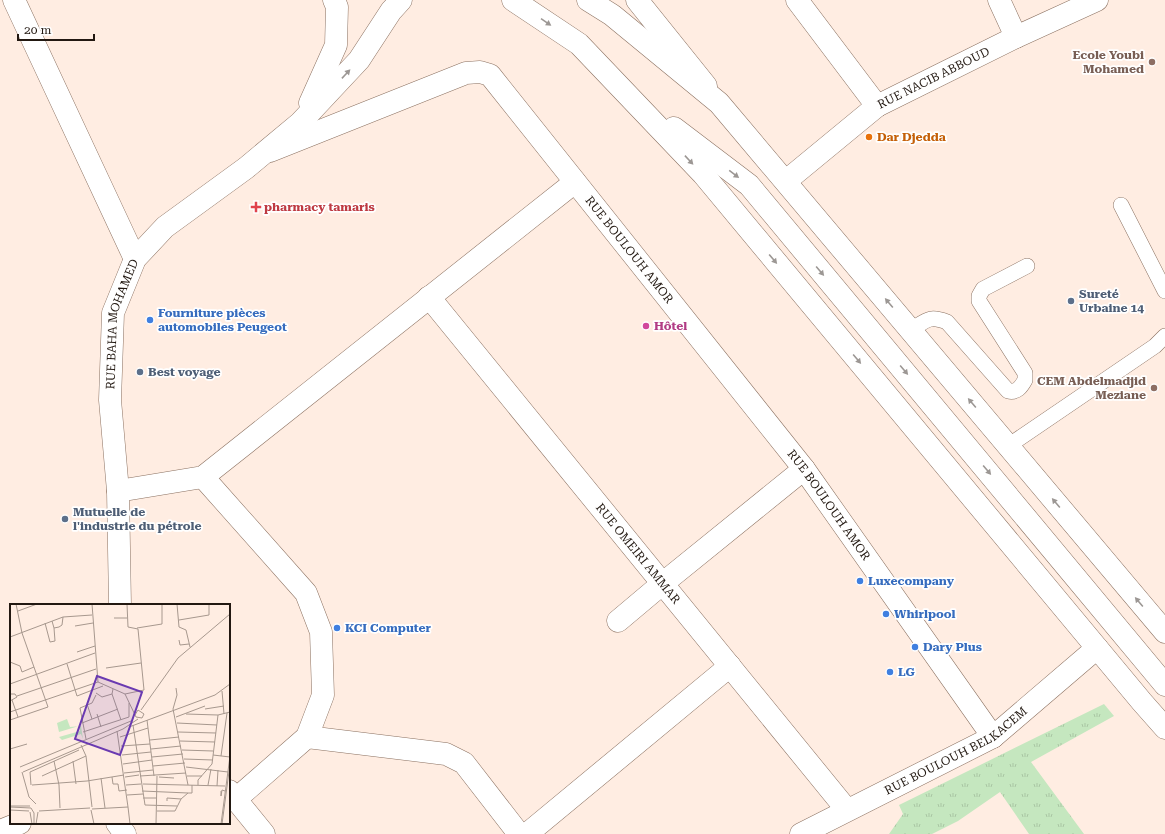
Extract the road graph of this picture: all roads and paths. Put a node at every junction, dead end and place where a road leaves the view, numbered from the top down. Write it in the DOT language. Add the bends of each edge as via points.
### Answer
graph roads {
  1 [pos="14,0"];
  2 [pos="334,0"];
  3 [pos="401,0"];
  4 [pos="514,0"];
  5 [pos="588,0"];
  6 [pos="637,0"];
  7 [pos="797,0"];
  8 [pos="999,0"];
  9 [pos="1097,0"];
  10 [pos="1016,37"];
  11 [pos="625,91"];
  12 [pos="719,103"];
  13 [pos="877,106"];
  14 [pos="300,123"];
  15 [pos="264,153"];
  16 [pos="786,181"];
  17 [pos="575,182"];
  18 [pos="1121,205"];
  19 [pos="135,259"];
  20 [pos="1027,266"];
  21 [pos="1165,291"];
  22 [pos="429,297"];
  23 [pos="911,330"];
  24 [pos="1165,336"];
  25 [pos="1008,446"];
  26 [pos="804,469"];
  27 [pos="203,477"];
  28 [pos="118,491"];
  29 [pos="662,584"];
  30 [pos="120,604"];
  31 [pos="618,621"];
  32 [pos="1165,632"];
  33 [pos="1097,648"];
  34 [pos="730,666"];
  35 [pos="1165,685"];
  36 [pos="1165,728"];
  37 [pos="307,737"];
  38 [pos="993,737"];
  39 [pos="233,795"];
  40 [pos="847,810"];
  41 [pos="18,824"];
  42 [pos="118,824"];
  43 [pos="0,832"];
  44 [pos="126,834"];
  45 [pos="264,834"];
  46 [pos="519,834"];
  47 [pos="527,834"];
  48 [pos="801,834"];
  1 -- 19 [label="street"];
  2 -- 14 [label="street" via="336,45"];
  14 -- 3 [label="street, RUE BAHA MOHAMED, one-way" via="359,60"];
  4 -- 11 [label="street, one-way" via="579,44"];
  5 -- 12 [label="street" via="612,15"];
  6 -- 12 [label="street"];
  7 -- 13 [label="street"];
  8 -- 10 [label="street"];
  9 -- 10 [label="street, RUE NACIB ABBOUD"];
  10 -- 13 [label="street, RUE NACIB ABBOUD"];
  11 -- 33 [label="street, one-way" via="703,174"];
  11 -- 35 [label="street, one-way" via="749,185"];
  12 -- 16 [label="street"];
  13 -- 16 [label="street, RUE NACIB ABBOUD"];
  14 -- 15 [label="street, RUE BAHA MOHAMED"];
  15 -- 17 [label="street, RUE BOULOUH AMOR" via="440,82 466,73 480,72 490,75"];
  15 -- 19 [label="street, RUE BAHA MOHAMED" via="165,227"];
  23 -- 16 [label="street, one-way"];
  17 -- 22 [label="street"];
  17 -- 26 [label="street, RUE BOULOUH AMOR"];
  18 -- 21 [label="lane"];
  19 -- 28 [label="street, RUE BAHA MOHAMED" via="113,313 110,400"];
  20 -- 23 [label="lane" via="983,289 979,296 979,301 1025,373 1026,380 1019,389 1008,391 947,322 936,318 927,320"];
  22 -- 27 [label="street"];
  22 -- 29 [label="street, RUE OMEIRI AMMAR"];
  25 -- 23 [label="street, one-way"];
  24 -- 25 [label="lane" via="1155,346"];
  32 -- 25 [label="street, one-way"];
  26 -- 29 [label="street"];
  26 -- 38 [label="street, RUE BOULOUH AMOR"];
  27 -- 28 [label="street"];
  27 -- 37 [label="street" via="306,593 321,632 323,696"];
  28 -- 30 [label="street, RUE BAHA MOHAMED"];
  29 -- 31 [label="street"];
  29 -- 34 [label="street, RUE OMEIRI AMMAR"];
  33 -- 36 [label="street"];
  33 -- 38 [label="street, RUE BOULOUH BELKACEM"];
  34 -- 40 [label="street, RUE OMEIRI AMMAR"];
  34 -- 47 [label="street"];
  37 -- 39 [label="street"];
  37 -- 46 [label="street" via="446,754 464,763"];
  38 -- 40 [label="street, RUE BOULOUH BELKACEM"];
  39 -- 45 [label="street"];
  40 -- 48 [label="street, RUE BOULOUH BELKACEM"];
  41 -- 43 [label="street"];
  42 -- 44 [label="street"];
}
